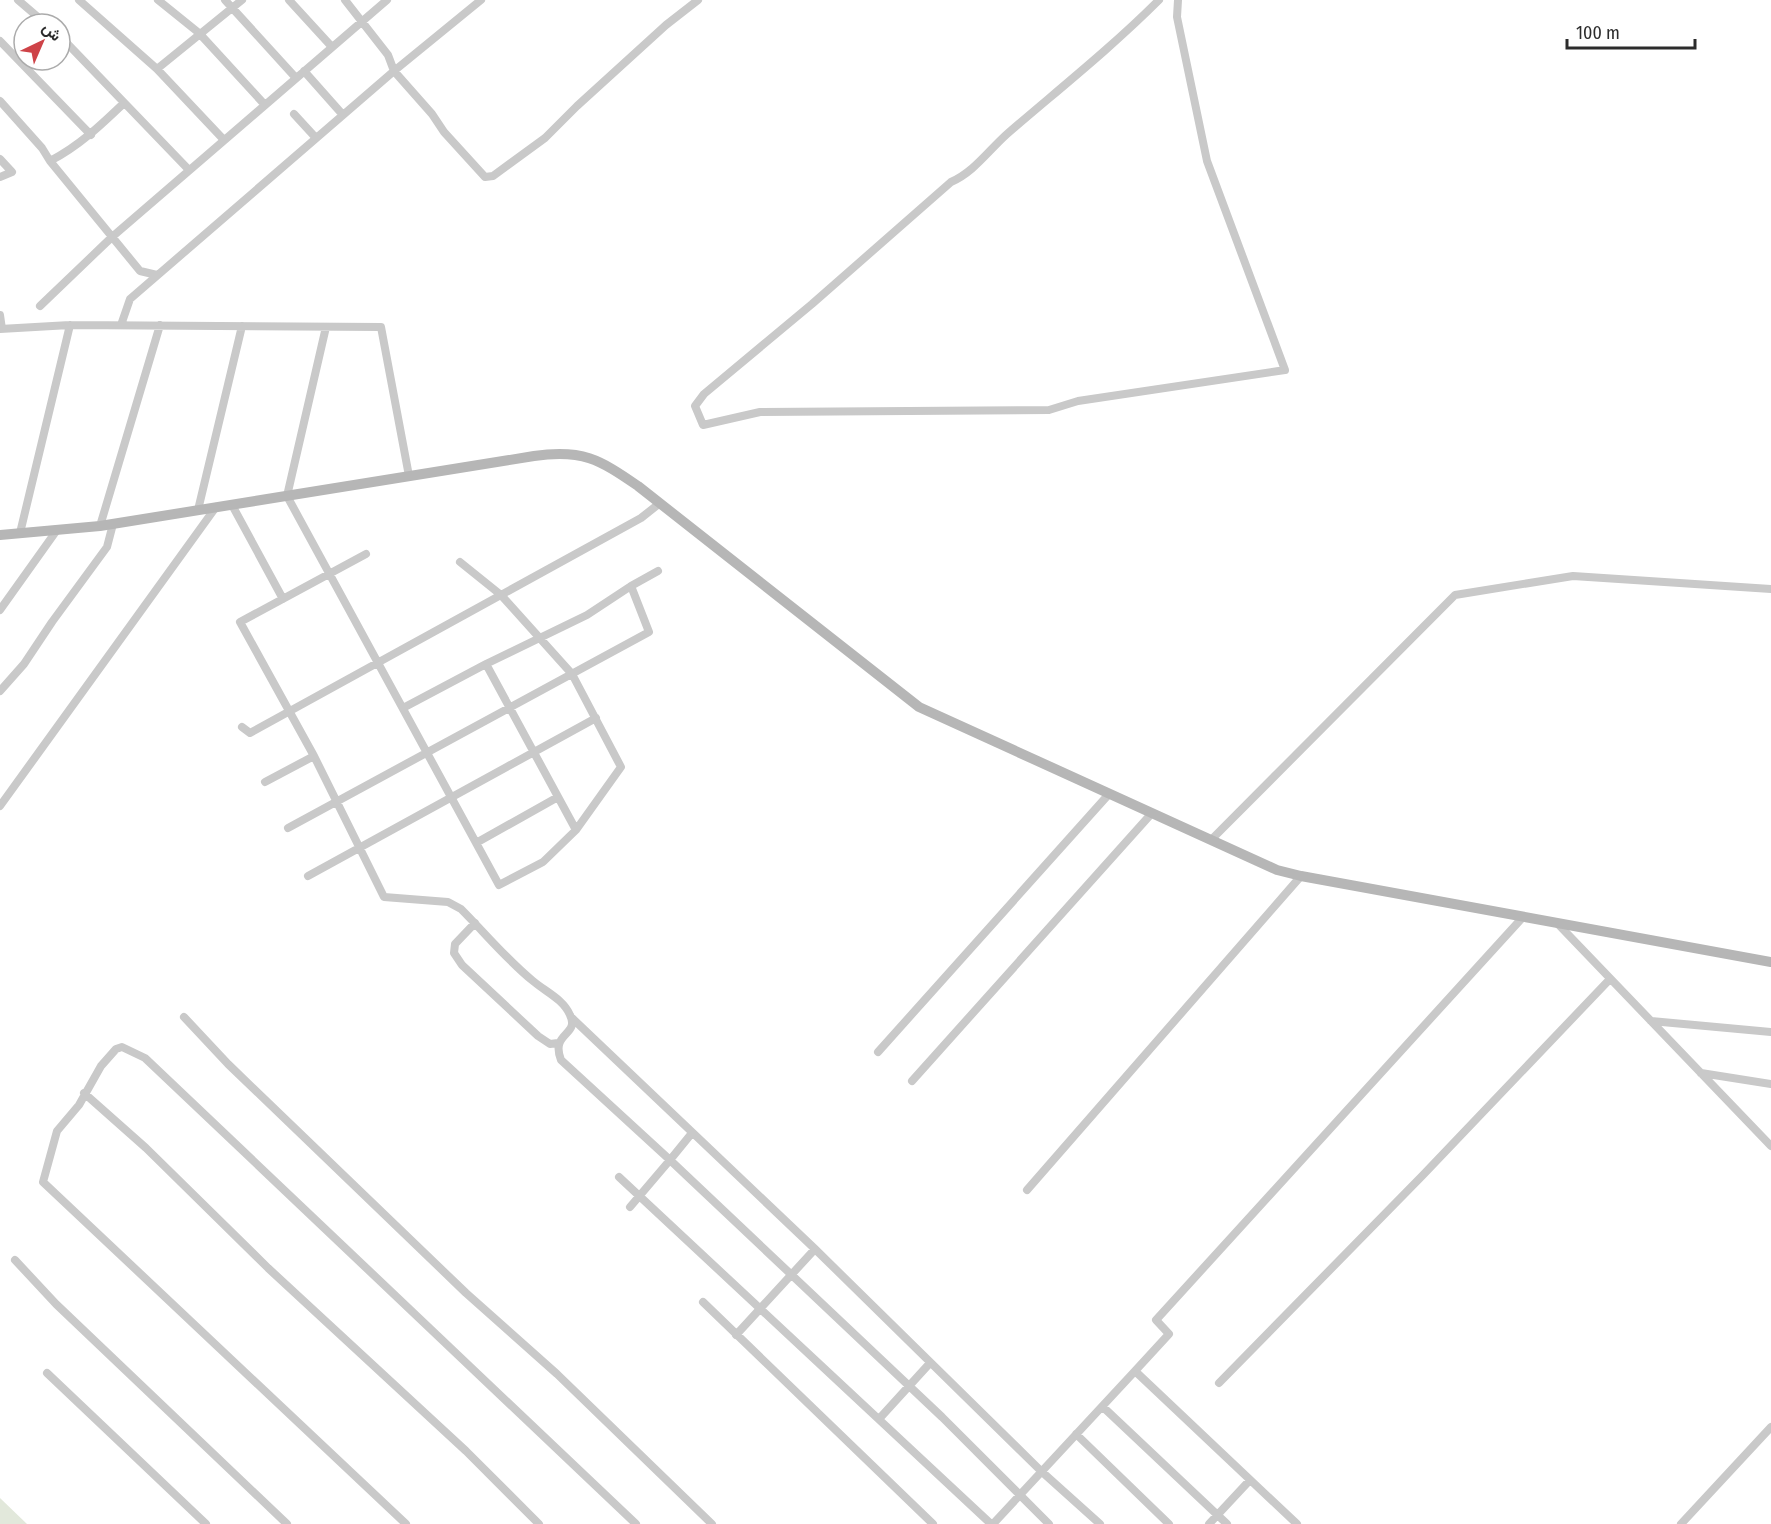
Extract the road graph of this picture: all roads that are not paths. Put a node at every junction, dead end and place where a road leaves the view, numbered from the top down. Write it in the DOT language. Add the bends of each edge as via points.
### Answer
graph roads {
  1 [pos="18,0"];
  2 [pos="78,0"];
  3 [pos="158,0"];
  4 [pos="225,0"];
  5 [pos="242,0"];
  6 [pos="289,0"];
  7 [pos="345,0"];
  8 [pos="387,0"];
  9 [pos="481,0"];
  10 [pos="698,0"];
  11 [pos="1159,0"];
  12 [pos="1178,0"];
  13 [pos="232,8"];
  14 [pos="32,12"];
  15 [pos="362,21"];
  16 [pos="200,33"];
  17 [pos="0,41"];
  18 [pos="332,46"];
  19 [pos="72,48"];
  20 [pos="157,69"];
  21 [pos="304,71"];
  22 [pos="394,71"];
  23 [pos="296,78"];
  24 [pos="0,101"];
  25 [pos="124,102"];
  26 [pos="265,105"];
  27 [pos="294,114"];
  28 [pos="344,115"];
  29 [pos="91,135"];
  30 [pos="316,138"];
  31 [pos="224,140"];
  32 [pos="0,159"];
  33 [pos="50,161"];
  34 [pos="189,170"];
  35 [pos="0,177"];
  36 [pos="112,237"];
  37 [pos="157,275"];
  38 [pos="40,306"];
  39 [pos="0,315"];
  40 [pos="70,325"];
  41 [pos="121,325"];
  42 [pos="160,326"];
  43 [pos="242,326"];
  44 [pos="326,327"];
  45 [pos="1,329"];
  46 [pos="409,476"];
  47 [pos="287,496"];
  48 [pos="660,503"];
  49 [pos="232,505"];
  50 [pos="216,507"];
  51 [pos="198,510"];
  52 [pos="113,524"];
  53 [pos="100,526"];
  54 [pos="57,530"];
  55 [pos="20,533"];
  56 [pos="0,535"];
  57 [pos="366,554"];
  58 [pos="460,562"];
  59 [pos="658,572"];
  60 [pos="329,574"];
  61 [pos="631,586"];
  62 [pos="1771,589"];
  63 [pos="501,595"];
  64 [pos="283,599"];
  65 [pos="0,610"];
  66 [pos="541,637"];
  67 [pos="378,663"];
  68 [pos="486,664"];
  69 [pos="572,674"];
  70 [pos="0,691"];
  71 [pos="403,708"];
  72 [pos="510,708"];
  73 [pos="289,711"];
  74 [pos="596,718"];
  75 [pos="242,727"];
  76 [pos="534,752"];
  77 [pos="427,753"];
  78 [pos="314,756"];
  79 [pos="265,782"];
  80 [pos="1109,794"];
  81 [pos="558,797"];
  82 [pos="451,798"];
  83 [pos="336,802"];
  84 [pos="0,806"];
  85 [pos="1152,813"];
  86 [pos="288,828"];
  87 [pos="576,830"];
  88 [pos="1211,840"];
  89 [pos="476,843"];
  90 [pos="360,847"];
  91 [pos="308,876"];
  92 [pos="1301,876"];
  93 [pos="1523,917"];
  94 [pos="475,923"];
  95 [pos="1557,923"];
  96 [pos="1771,962"];
  97 [pos="1610,979"];
  98 [pos="184,1017"];
  99 [pos="572,1018"];
  100 [pos="1652,1021"];
  101 [pos="1771,1032"];
  102 [pos="558,1043"];
  103 [pos="878,1052"];
  104 [pos="1701,1073"];
  105 [pos="912,1081"];
  106 [pos="1771,1084"];
  107 [pos="84,1093"];
  108 [pos="692,1133"];
  109 [pos="1771,1146"];
  110 [pos="670,1160"];
  111 [pos="619,1177"];
  112 [pos="1027,1190"];
  113 [pos="640,1196"];
  114 [pos="630,1207"];
  115 [pos="815,1249"];
  116 [pos="15,1260"];
  117 [pos="791,1275"];
  118 [pos="703,1302"];
  119 [pos="760,1308"];
  120 [pos="736,1335"];
  121 [pos="930,1363"];
  122 [pos="1135,1371"];
  123 [pos="47,1373"];
  124 [pos="1220,1383"];
  125 [pos="909,1387"];
  126 [pos="1103,1407"];
  127 [pos="879,1419"];
  128 [pos="1771,1427"];
  129 [pos="1076,1434"];
  130 [pos="1041,1471"];
  131 [pos="1250,1480"];
  132 [pos="1020,1494"];
  133 [pos="1218,1515"];
  134 [pos="206,1524"];
  135 [pos="287,1524"];
  136 [pos="406,1524"];
  137 [pos="539,1524"];
  138 [pos="636,1524"];
  139 [pos="712,1524"];
  140 [pos="933,1524"];
  141 [pos="992,1524"];
  142 [pos="1049,1524"];
  143 [pos="1100,1524"];
  144 [pos="1169,1524"];
  145 [pos="1209,1524"];
  146 [pos="1227,1524"];
  147 [pos="1297,1524"];
  148 [pos="1681,1524"];
  1 -- 14 [label="street"];
  2 -- 20 [label="street"];
  3 -- 16 [label="street"];
  4 -- 13 [label="street"];
  5 -- 13 [label="street"];
  6 -- 18 [label="street"];
  7 -- 15 [label="street"];
  8 -- 15 [label="street"];
  9 -- 22 [label="street"];
  10 -- 22 [label="street" via="545,138 493,176 485,177"];
  11 -- 12 [label="street" via="965,176 951,182 704,394 695,406 703,425 760,412 1049,410 1078,401 1285,370 1207,161 1187,69"];
  13 -- 16 [label="street"];
  13 -- 23 [label="street"];
  15 -- 18 [label="street"];
  15 -- 22 [label="street" via="388,55"];
  16 -- 20 [label="street"];
  16 -- 26 [label="street"];
  17 -- 29 [label="street"];
  18 -- 21 [label="street"];
  19 -- 25 [label="street"];
  20 -- 31 [label="street"];
  21 -- 23 [label="street"];
  21 -- 28 [label="street"];
  22 -- 28 [label="street"];
  23 -- 26 [label="street"];
  24 -- 33 [label="street"];
  25 -- 29 [label="street"];
  25 -- 34 [label="street"];
  26 -- 31 [label="street"];
  27 -- 30 [label="street"];
  28 -- 30 [label="street"];
  29 -- 33 [label="street"];
  30 -- 37 [label="street"];
  31 -- 34 [label="street"];
  32 -- 35 [label="street" via="12,172"];
  33 -- 36 [label="street"];
  34 -- 36 [label="street"];
  36 -- 37 [label="street" via="140,271"];
  36 -- 38 [label="street"];
  37 -- 41 [label="street" via="130,298"];
  39 -- 45 [label="street"];
  40 -- 41 [label="street"];
  40 -- 45 [label="street"];
  40 -- 55 [label="street"];
  41 -- 42 [label="street"];
  42 -- 43 [label="street"];
  42 -- 53 [label="street"];
  43 -- 44 [label="street"];
  43 -- 51 [label="street"];
  44 -- 46 [label="street" via="381,327"];
  44 -- 47 [label="street"];
  46 -- 47 [label="main road"];
  46 -- 48 [label="main road" via="558,453 579,455 616,471"];
  47 -- 49 [label="main road"];
  47 -- 60 [label="street"];
  48 -- 63 [label="street" via="641,518"];
  48 -- 80 [label="main road" via="919,707"];
  49 -- 50 [label="main road"];
  49 -- 64 [label="street"];
  50 -- 51 [label="main road"];
  50 -- 84 [label="street"];
  51 -- 52 [label="main road"];
  52 -- 53 [label="main road"];
  52 -- 70 [label="street" via="107,547 24,664"];
  53 -- 54 [label="main road"];
  54 -- 55 [label="main road"];
  54 -- 65 [label="street"];
  55 -- 56 [label="main road"];
  57 -- 60 [label="street"];
  58 -- 63 [label="street"];
  59 -- 61 [label="street"];
  60 -- 64 [label="street"];
  60 -- 67 [label="street"];
  61 -- 66 [label="street" via="587,615"];
  61 -- 69 [label="street" via="649,632"];
  62 -- 88 [label="street" via="1573,576 1455,595"];
  63 -- 66 [label="street"];
  63 -- 67 [label="street"];
  64 -- 73 [label="street" via="240,622"];
  66 -- 68 [label="street"];
  66 -- 69 [label="street"];
  67 -- 71 [label="street"];
  67 -- 73 [label="street"];
  68 -- 71 [label="street"];
  68 -- 72 [label="street"];
  69 -- 72 [label="street"];
  69 -- 74 [label="street"];
  71 -- 77 [label="street"];
  72 -- 76 [label="street"];
  72 -- 77 [label="street"];
  73 -- 75 [label="street" via="250,733"];
  73 -- 78 [label="street"];
  74 -- 76 [label="street"];
  74 -- 87 [label="street" via="621,767"];
  76 -- 81 [label="street"];
  76 -- 82 [label="street"];
  77 -- 82 [label="street"];
  77 -- 83 [label="street"];
  78 -- 79 [label="street"];
  78 -- 83 [label="street"];
  80 -- 85 [label="main road"];
  80 -- 103 [label="street"];
  81 -- 87 [label="street"];
  81 -- 89 [label="street"];
  82 -- 89 [label="street"];
  82 -- 90 [label="street"];
  83 -- 86 [label="street"];
  83 -- 90 [label="street"];
  85 -- 88 [label="main road"];
  85 -- 105 [label="street"];
  87 -- 89 [label="street" via="543,862 499,885"];
  88 -- 92 [label="main road" via="1277,870"];
  90 -- 91 [label="street"];
  90 -- 94 [label="street" via="384,897 448,902"];
  92 -- 93 [label="main road"];
  92 -- 112 [label="street"];
  93 -- 95 [label="main road"];
  93 -- 122 [label="street" via="1156,1320 1169,1334"];
  94 -- 99 [label="street" via="533,981 563,1004"];
  94 -- 102 [label="street" via="455,944 454,953 462,965 538,1036 550,1044"];
  95 -- 96 [label="main road"];
  95 -- 97 [label="street"];
  97 -- 100 [label="street"];
  97 -- 124 [label="street"];
  98 -- 139 [label="street" via="466,1293 557,1374"];
  99 -- 102 [label="street" via="571,1029"];
  99 -- 108 [label="street"];
  100 -- 101 [label="street"];
  100 -- 104 [label="street"];
  102 -- 110 [label="street" via="561,1060"];
  104 -- 106 [label="street"];
  104 -- 109 [label="street"];
  107 -- 136 [label="street" via="57,1131 43,1182"];
  107 -- 137 [label="street"];
  107 -- 138 [label="street" via="116,1050 122,1047 144,1058"];
  108 -- 110 [label="street"];
  108 -- 115 [label="street"];
  110 -- 113 [label="street"];
  110 -- 117 [label="street"];
  111 -- 113 [label="street"];
  113 -- 114 [label="street"];
  113 -- 119 [label="street"];
  115 -- 117 [label="street"];
  115 -- 121 [label="street"];
  116 -- 135 [label="street" via="56,1304"];
  117 -- 119 [label="street"];
  117 -- 125 [label="street"];
  118 -- 120 [label="street"];
  119 -- 120 [label="street"];
  119 -- 127 [label="street"];
  120 -- 140 [label="street"];
  121 -- 125 [label="street"];
  121 -- 130 [label="street"];
  122 -- 126 [label="street"];
  122 -- 131 [label="street"];
  123 -- 134 [label="street"];
  125 -- 127 [label="street"];
  125 -- 132 [label="street"];
  126 -- 129 [label="street"];
  126 -- 133 [label="street"];
  127 -- 141 [label="street"];
  128 -- 148 [label="street"];
  129 -- 130 [label="street"];
  129 -- 144 [label="street"];
  130 -- 132 [label="street"];
  130 -- 143 [label="street"];
  131 -- 133 [label="street"];
  131 -- 147 [label="street"];
  132 -- 141 [label="street"];
  132 -- 142 [label="street"];
  133 -- 145 [label="street"];
  133 -- 146 [label="street"];
}
